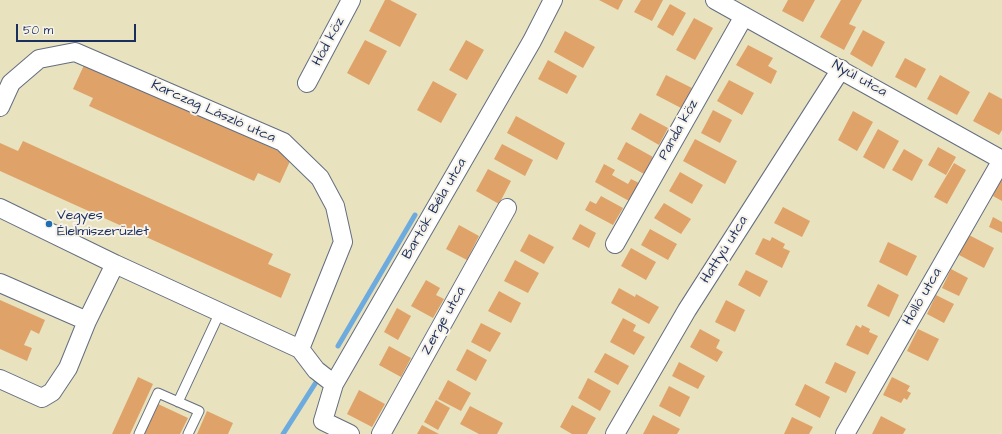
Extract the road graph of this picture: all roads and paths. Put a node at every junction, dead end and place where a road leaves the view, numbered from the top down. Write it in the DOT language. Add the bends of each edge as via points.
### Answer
graph roads {
  1 [pos="351,0"];
  2 [pos="553,0"];
  3 [pos="715,0"];
  4 [pos="744,16"];
  5 [pos="841,69"];
  6 [pos="307,83"];
  7 [pos="0,107"];
  8 [pos="1002,160"];
  9 [pos="0,208"];
  10 [pos="507,208"];
  11 [pos="615,244"];
  12 [pos="115,264"];
  13 [pos="0,283"];
  14 [pos="220,312"];
  15 [pos="86,321"];
  16 [pos="300,349"];
  17 [pos="0,379"];
  18 [pos="334,384"];
  19 [pos="178,402"];
  20 [pos="323,427"];
  21 [pos="139,434"];
  22 [pos="188,434"];
  23 [pos="350,434"];
  24 [pos="381,434"];
  25 [pos="615,434"];
  26 [pos="845,434"];
  1 -- 6 [label="street, Hód köz"];
  2 -- 18 [label="street, Bartók Béla utca" via="528,48"];
  3 -- 4 [label="street, Nyúl utca"];
  4 -- 5 [label="street, Nyúl utca"];
  4 -- 11 [label="street, Panda köz"];
  5 -- 8 [label="street, Nyúl utca"];
  5 -- 25 [label="street, Hattyú utca" via="687,310"];
  7 -- 16 [label="street, Karczag László utca" via="11,83 40,59 76,52 283,142 320,178 335,206 343,242"];
  8 -- 26 [label="street, Holló utca"];
  9 -- 12 [label="street"];
  10 -- 24 [label="street, Zerge utca"];
  12 -- 14 [label="street"];
  12 -- 15 [label="street"];
  13 -- 15 [label="street"];
  14 -- 16 [label="street"];
  14 -- 19 [label="lane"];
  15 -- 17 [label="street" via="68,368 52,392 42,398"];
  16 -- 18 [label="street" via="316,370"];
  18 -- 20 [label="street, Bartók Béla utca"];
  19 -- 21 [label="lane" via="158,393"];
  19 -- 22 [label="lane" via="199,411"];
  20 -- 23 [label="street"];
}
